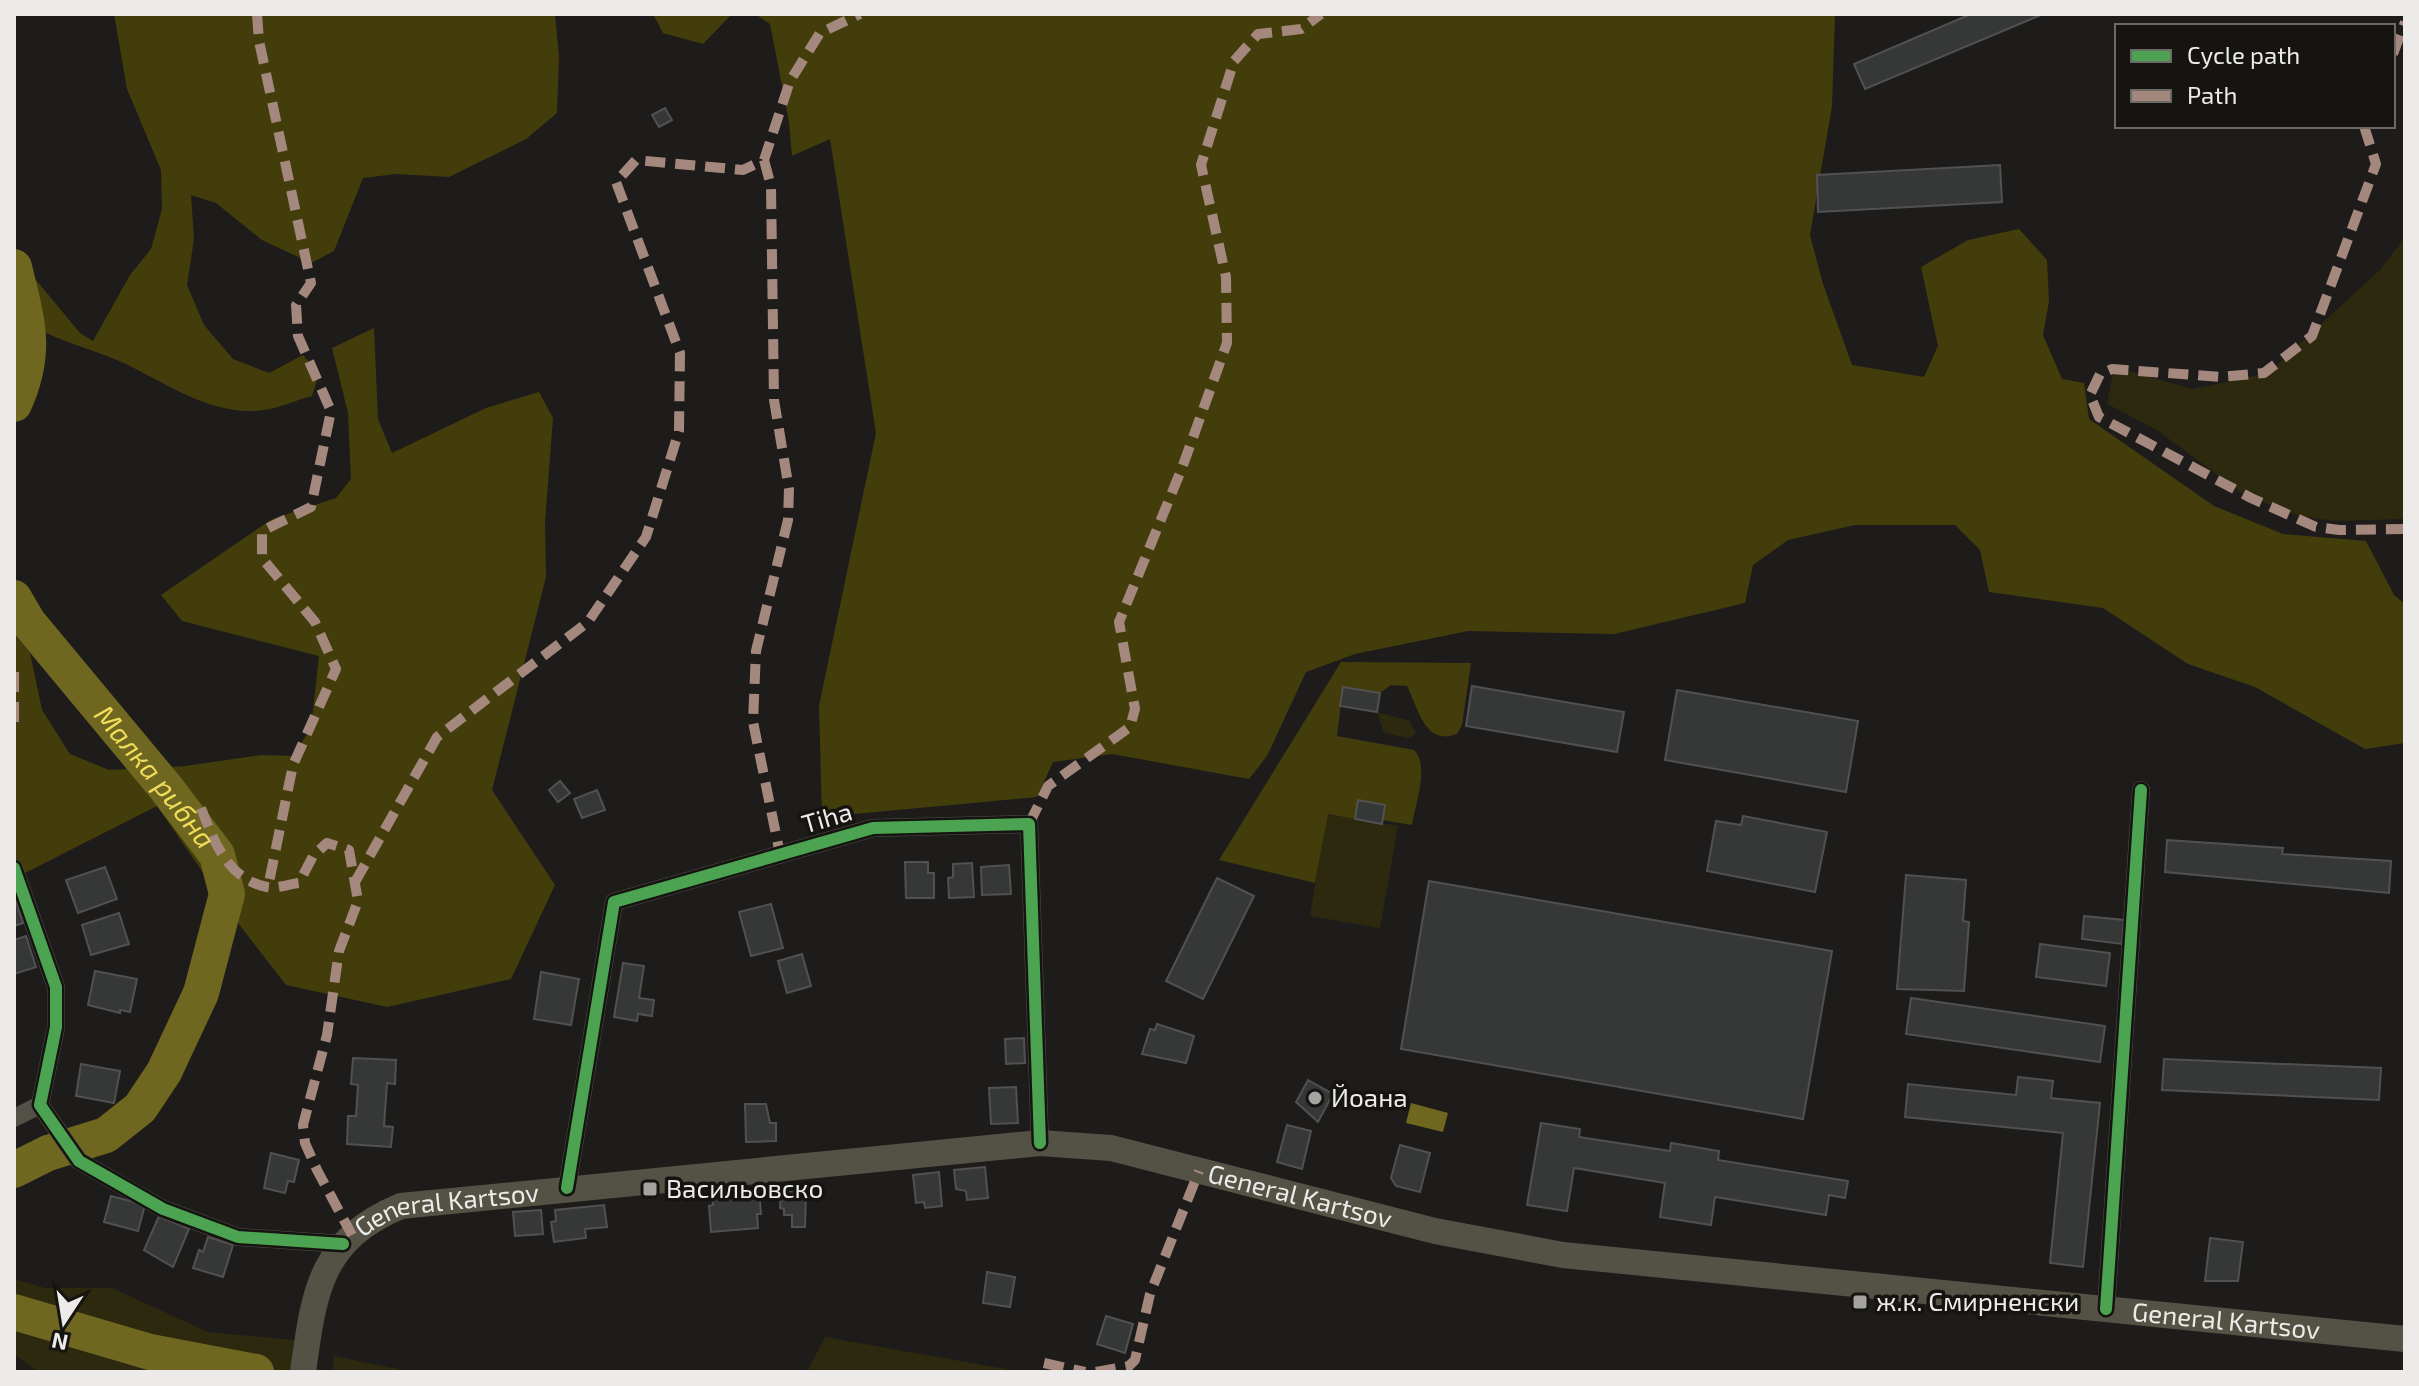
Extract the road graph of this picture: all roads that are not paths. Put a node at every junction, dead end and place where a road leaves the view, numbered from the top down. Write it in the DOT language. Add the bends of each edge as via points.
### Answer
graph roads {
  1 [pos="2141,790"];
  2 [pos="14,868"];
  3 [pos="40,1105"];
  4 [pos="14,1118"];
  5 [pos="1040,1143"];
  6 [pos="567,1188"];
  7 [pos="343,1244"];
  8 [pos="2106,1309"];
  9 [pos="2405,1339"];
  10 [pos="303,1372"];
  1 -- 8 [label="street"];
  2 -- 3 [label="street" via="56,987 56,1027"];
  3 -- 4 [label="street"];
  3 -- 7 [label="street" via="79,1161 195,1223 238,1237"];
  5 -- 6 [label="main road, General Kartsov"];
  5 -- 6 [label="street, Tiha" via="1029,824 873,828 614,902"];
  5 -- 8 [label="main road, General Kartsov" via="1111,1148 1408,1225 1563,1255"];
  6 -- 7 [label="main road, General Kartsov" via="401,1206 367,1223"];
  7 -- 10 [label="main road, General Kartsov" via="317,1286"];
  8 -- 9 [label="main road, General Kartsov"];
}
